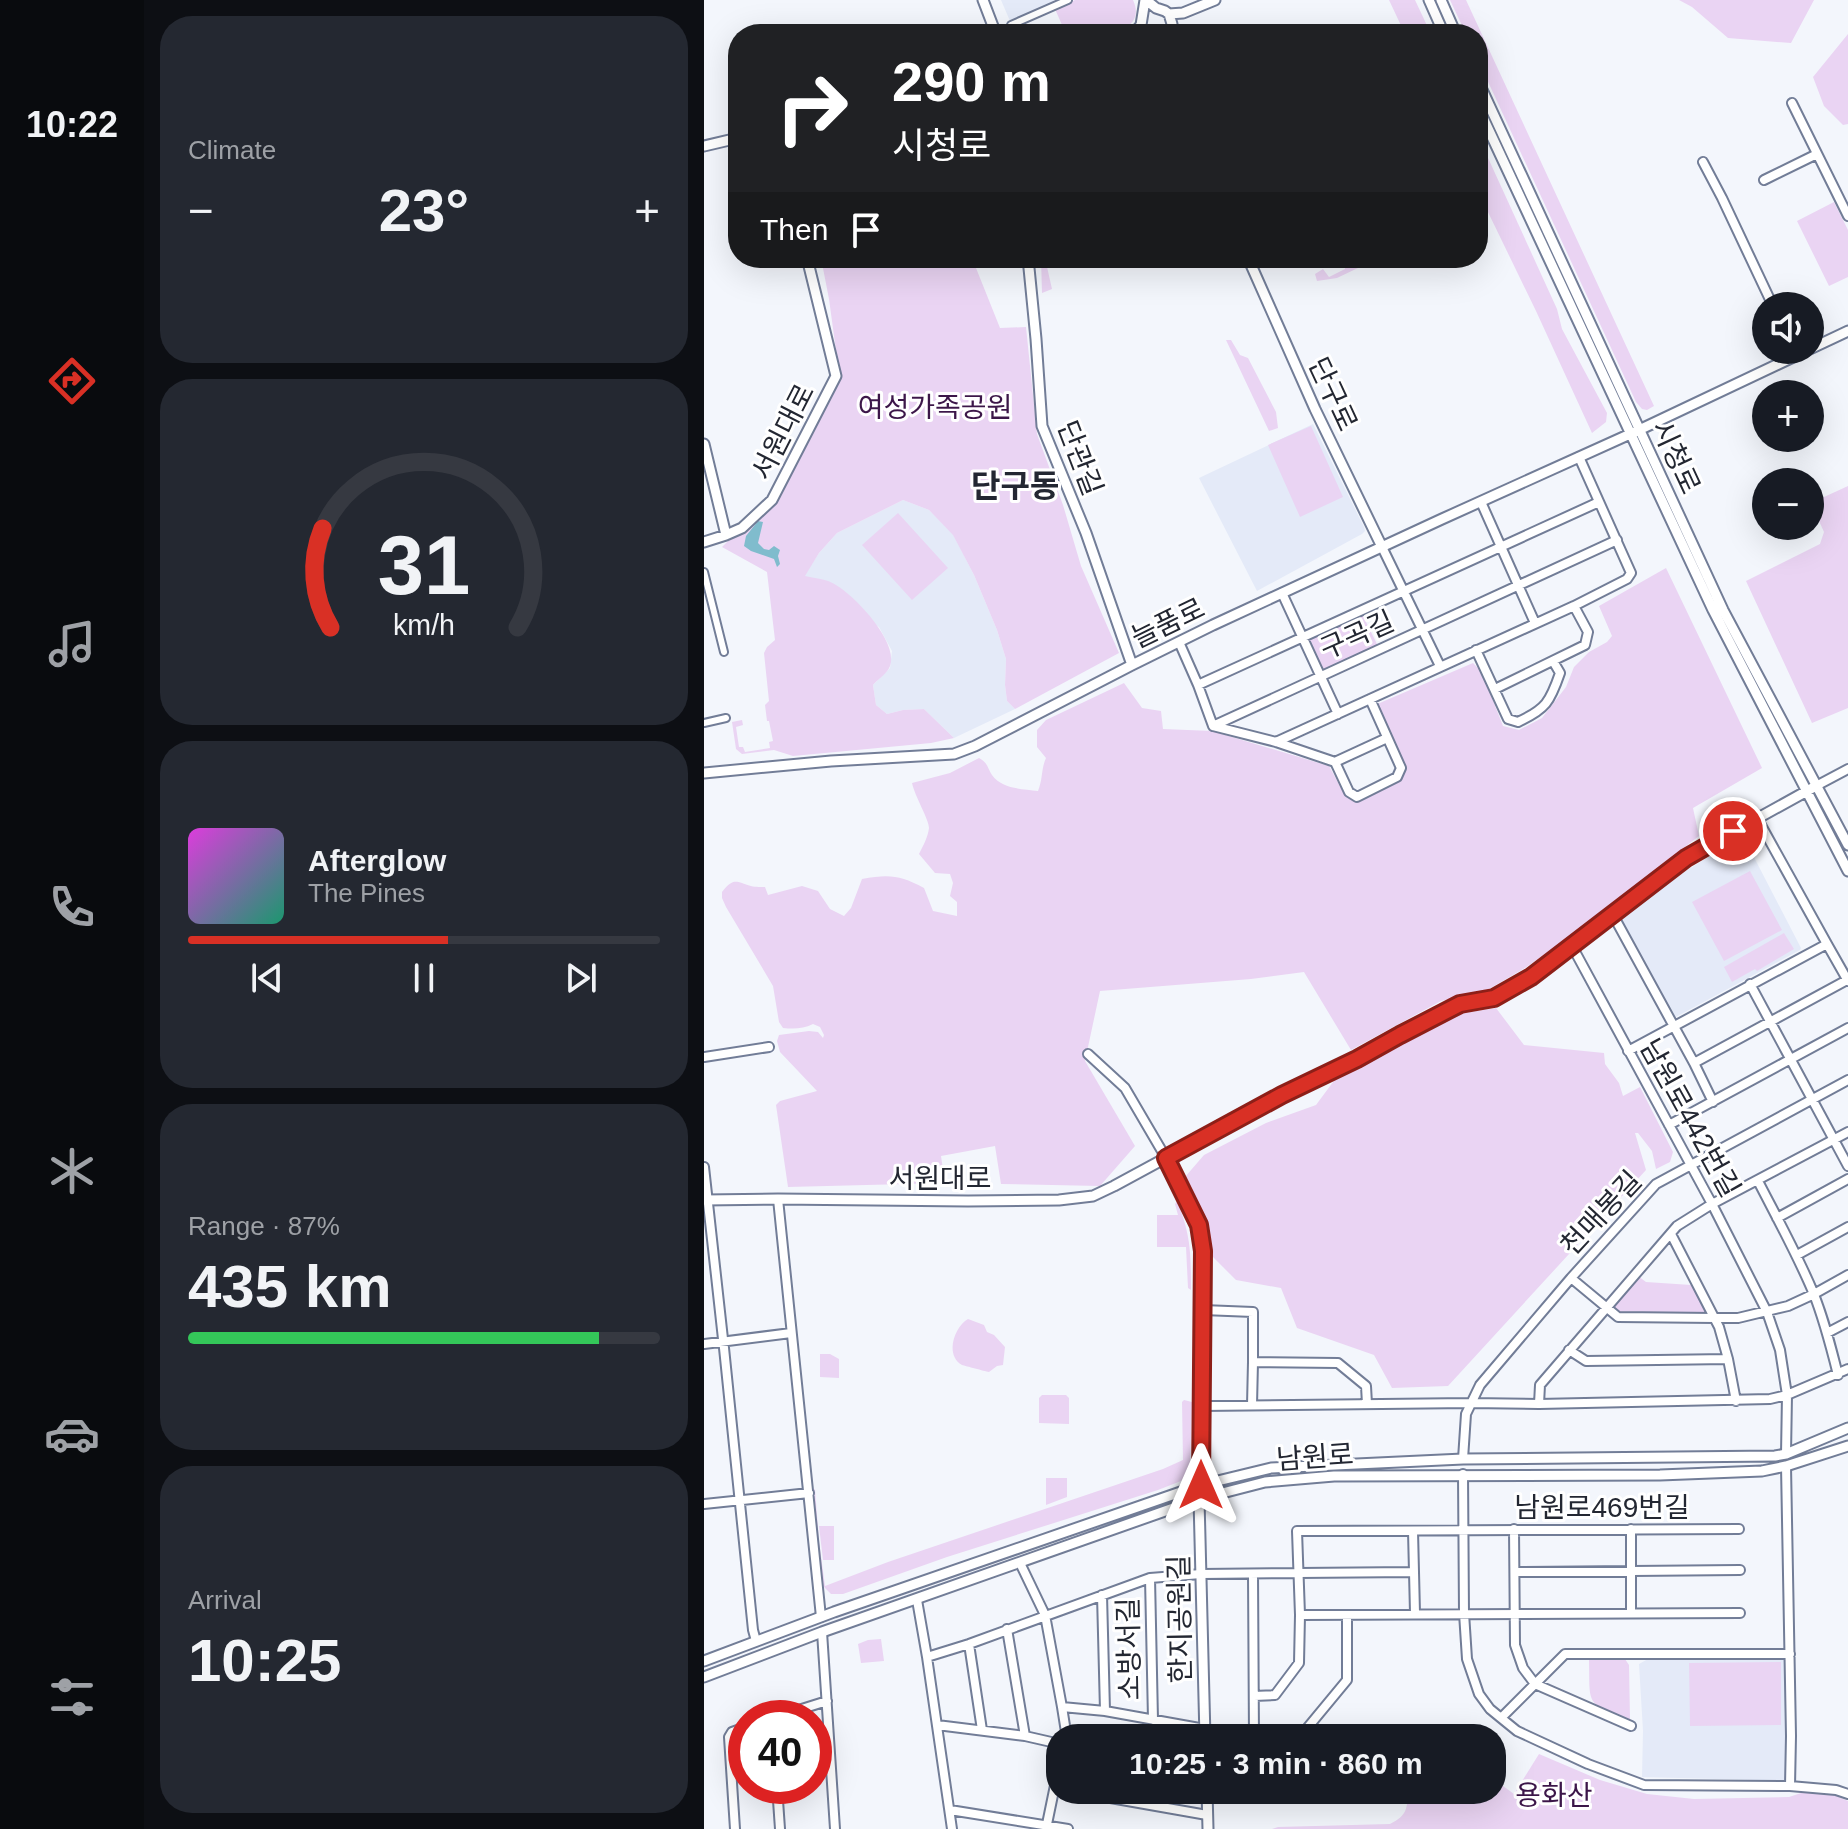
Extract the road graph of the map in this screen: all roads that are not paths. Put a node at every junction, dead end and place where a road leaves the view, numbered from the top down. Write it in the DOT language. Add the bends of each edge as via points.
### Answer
graph roads {
  1 [pos="983,0"];
  2 [pos="1068,0"];
  3 [pos="1146,0"];
  4 [pos="1215,0"];
  5 [pos="1429,0"];
  6 [pos="1441,0"];
  7 [pos="1156,8"];
  8 [pos="992,24"];
  9 [pos="1013,24"];
  10 [pos="1143,24"];
  11 [pos="1143,24"];
  12 [pos="1167,24"];
  13 [pos="1173,24"];
  14 [pos="1440,24"];
  15 [pos="1452,24"];
  16 [pos="1488,103"];
  17 [pos="1792,103"];
  18 [pos="1488,128"];
  19 [pos="728,140"];
  20 [pos="704,146"];
  21 [pos="1817,154"];
  22 [pos="1703,162"];
  23 [pos="1764,180"];
  24 [pos="1848,216"];
  25 [pos="809,268"];
  26 [pos="1029,268"];
  27 [pos="1252,268"];
  28 [pos="1766,292"];
  29 [pos="1848,331"];
  30 [pos="1824,343"];
  31 [pos="1773,364"];
  32 [pos="1635,432"];
  33 [pos="704,444"];
  34 [pos="1579,457"];
  35 [pos="1481,502"];
  36 [pos="1599,502"];
  37 [pos="726,535"];
  38 [pos="1617,540"];
  39 [pos="704,542"];
  40 [pos="1382,547"];
  41 [pos="1502,547"];
  42 [pos="704,572"];
  43 [pos="1519,585"];
  44 [pos="1404,591"];
  45 [pos="1282,593"];
  46 [pos="1574,606"];
  47 [pos="1535,623"];
  48 [pos="1422,629"];
  49 [pos="1303,637"];
  50 [pos="1179,642"];
  51 [pos="1476,650"];
  52 [pos="724,652"];
  53 [pos="1553,661"];
  54 [pos="1132,665"];
  55 [pos="1440,666"];
  56 [pos="1320,675"];
  57 [pos="1198,685"];
  58 [pos="1495,689"];
  59 [pos="1370,699"];
  60 [pos="1338,714"];
  61 [pos="726,718"];
  62 [pos="704,723"];
  63 [pos="1213,726"];
  64 [pos="1387,738"];
  65 [pos="1276,742"];
  66 [pos="1335,762"];
  67 [pos="1848,769"];
  68 [pos="704,773"];
  69 [pos="1816,786"];
  70 [pos="1806,791"];
  71 [pos="1757,818"];
  72 [pos="1848,845"];
  73 [pos="1848,871"];
  74 [pos="1613,915"];
  75 [pos="1827,944"];
  76 [pos="1572,946"];
  77 [pos="1848,981"];
  78 [pos="1750,984"];
  79 [pos="1769,1022"];
  80 [pos="1674,1027"];
  81 [pos="1848,1028"];
  82 [pos="769,1047"];
  83 [pos="1628,1051"];
  84 [pos="1088,1054"];
  85 [pos="704,1057"];
  86 [pos="1789,1059"];
  87 [pos="1694,1063"];
  88 [pos="1848,1080"];
  89 [pos="1812,1099"];
  90 [pos="1713,1102"];
  91 [pos="1669,1125"];
  92 [pos="1848,1132"];
  93 [pos="1834,1140"];
  94 [pos="1166,1158"];
  95 [pos="1691,1165"];
  96 [pos="1848,1166"];
  97 [pos="704,1167"];
  98 [pos="1848,1179"];
  99 [pos="1758,1181"];
  100 [pos="778,1199"];
  101 [pos="706,1200"];
  102 [pos="1712,1204"];
  103 [pos="1777,1218"];
  104 [pos="1848,1227"];
  105 [pos="1671,1234"];
  106 [pos="1797,1255"];
  107 [pos="1848,1275"];
  108 [pos="1571,1278"];
  109 [pos="1814,1294"];
  110 [pos="1606,1307"];
  111 [pos="1203,1310"];
  112 [pos="1767,1312"];
  113 [pos="1715,1318"];
  114 [pos="1848,1322"];
  115 [pos="791,1333"];
  116 [pos="1827,1333"];
  117 [pos="724,1342"];
  118 [pos="704,1344"];
  119 [pos="1569,1350"];
  120 [pos="1728,1359"];
  121 [pos="1253,1362"];
  122 [pos="1848,1369"];
  123 [pos="1838,1375"];
  124 [pos="1787,1395"];
  125 [pos="1736,1401"];
  126 [pos="1470,1403"];
  127 [pos="1367,1404"];
  128 [pos="1539,1404"];
  129 [pos="1252,1405"];
  130 [pos="1202,1406"];
  131 [pos="1848,1428"];
  132 [pos="1848,1446"];
  133 [pos="1786,1454"];
  134 [pos="1463,1459"];
  135 [pos="1786,1466"];
  136 [pos="1463,1474"];
  137 [pos="1201,1485"];
  138 [pos="809,1493"];
  139 [pos="1199,1499"];
  140 [pos="740,1501"];
  141 [pos="704,1504"];
  142 [pos="1514,1529"];
  143 [pos="1631,1529"];
  144 [pos="1739,1529"];
  145 [pos="1413,1531"];
  146 [pos="1465,1531"];
  147 [pos="1020,1563"];
  148 [pos="1740,1570"];
  149 [pos="1631,1571"];
  150 [pos="1413,1572"];
  151 [pos="1515,1572"];
  152 [pos="1299,1573"];
  153 [pos="1201,1574"];
  154 [pos="1253,1575"];
  155 [pos="1150,1578"];
  156 [pos="1102,1595"];
  157 [pos="917,1600"];
  158 [pos="1415,1613"];
  159 [pos="1464,1613"];
  160 [pos="1515,1613"];
  161 [pos="1631,1613"];
  162 [pos="1740,1613"];
  163 [pos="1045,1615"];
  164 [pos="1300,1615"];
  165 [pos="1347,1615"];
  166 [pos="821,1617"];
  167 [pos="1007,1629"];
  168 [pos="822,1632"];
  169 [pos="756,1641"];
  170 [pos="969,1644"];
  171 [pos="1790,1654"];
  172 [pos="927,1657"];
  173 [pos="704,1661"];
  174 [pos="704,1677"];
  175 [pos="1535,1684"];
  176 [pos="1254,1696"];
  177 [pos="827,1700"];
  178 [pos="1062,1707"];
  179 [pos="1105,1711"];
  180 [pos="1501,1718"];
  181 [pos="1153,1720"];
  182 [pos="1065,1724"];
  183 [pos="1169,1724"];
  184 [pos="1205,1724"];
  185 [pos="1254,1724"];
  186 [pos="1311,1724"];
  187 [pos="937,1725"];
  188 [pos="1631,1726"];
  189 [pos="982,1730"];
  190 [pos="1025,1736"];
  191 [pos="1046,1741"];
  192 [pos="832,1781"];
  193 [pos="1790,1786"];
  194 [pos="1848,1794"];
  195 [pos="733,1804"];
  196 [pos="778,1804"];
  197 [pos="1055,1804"];
  198 [pos="1145,1804"];
  199 [pos="1207,1804"];
  200 [pos="950,1810"];
  201 [pos="1207,1815"];
  202 [pos="1046,1828"];
  203 [pos="735,1829"];
  204 [pos="780,1829"];
  205 [pos="835,1829"];
  206 [pos="952,1829"];
  207 [pos="1068,1829"];
  208 [pos="1208,1829"];
  1 -- 8 [label="street"];
  2 -- 9 [label="street"];
  3 -- 7 [label="street"];
  3 -- 11 [label="street"];
  4 -- 13 [label="street" via="1183,13"];
  5 -- 14 [label="street"];
  6 -- 15 [label="street"];
  7 -- 10 [label="street" via="1147,12"];
  7 -- 12 [label="street"];
  16 -- 32 [label="street, 시청로"];
  17 -- 21 [label="street"];
  18 -- 32 [label="street, 시청로"];
  19 -- 20 [label="street"];
  21 -- 23 [label="street"];
  21 -- 24 [label="street"];
  22 -- 28 [label="street"];
  25 -- 37 [label="street, 서원대로" via="836,376 772,500 742,528"];
  26 -- 54 [label="street, 단관길" via="1042,426"];
  27 -- 40 [label="street, 단구로"];
  29 -- 30 [label="street, 늘품로"];
  31 -- 32 [label="street, 늘품로"];
  32 -- 34 [label="street, 늘품로"];
  32 -- 69 [label="street, 시청로"];
  32 -- 70 [label="street, 시청로" via="1713,610"];
  33 -- 37 [label="street"];
  34 -- 35 [label="street, 늘품로"];
  34 -- 36 [label="street"];
  35 -- 40 [label="street, 늘품로"];
  35 -- 41 [label="street"];
  36 -- 38 [label="street"];
  36 -- 41 [label="street, 구곡길"];
  37 -- 39 [label="street, 서원대로"];
  38 -- 43 [label="street, 구곡길"];
  38 -- 46 [label="street" via="1631,573"];
  40 -- 44 [label="street"];
  40 -- 45 [label="street, 늘품로"];
  41 -- 43 [label="street"];
  41 -- 44 [label="street, 구곡길"];
  42 -- 52 [label="street"];
  43 -- 47 [label="street"];
  43 -- 48 [label="street, 구곡길"];
  44 -- 48 [label="street"];
  44 -- 49 [label="street, 구곡길"];
  45 -- 49 [label="street"];
  45 -- 50 [label="street, 늘품로"];
  46 -- 47 [label="street"];
  46 -- 53 [label="street" via="1588,632 1585,645"];
  47 -- 51 [label="street"];
  48 -- 55 [label="street"];
  48 -- 56 [label="street, 구곡길"];
  49 -- 56 [label="street"];
  49 -- 57 [label="street, 구곡길"];
  50 -- 54 [label="street, 늘품로"];
  50 -- 57 [label="street"];
  51 -- 55 [label="street"];
  51 -- 58 [label="street"];
  53 -- 58 [label="street"];
  53 -- 58 [label="street" via="1560,673 1546,706 1537,713 1518,722 1508,719"];
  54 -- 68 [label="street, 늘품로" via="954,754"];
  55 -- 59 [label="street"];
  56 -- 60 [label="street"];
  56 -- 63 [label="street, 구곡길"];
  57 -- 63 [label="street"];
  59 -- 60 [label="street"];
  59 -- 64 [label="street"];
  60 -- 65 [label="street"];
  61 -- 62 [label="street"];
  63 -- 65 [label="street"];
  64 -- 66 [label="street"];
  64 -- 66 [label="street" via="1401,768 1397,777 1357,797 1349,792"];
  65 -- 66 [label="street"];
  67 -- 69 [label="street"];
  69 -- 70 [label="street"];
  69 -- 72 [label="street, 시청로"];
  70 -- 71 [label="street"];
  70 -- 73 [label="street, 시청로"];
  71 -- 74 [label="street" via="1686,858"];
  71 -- 75 [label="street"];
  74 -- 76 [label="street"];
  74 -- 80 [label="street"];
  75 -- 77 [label="street"];
  75 -- 78 [label="street"];
  76 -- 83 [label="street, 남원로442번길"];
  76 -- 94 [label="street" via="1494,998 1460,1004"];
  77 -- 79 [label="street"];
  78 -- 79 [label="street"];
  78 -- 80 [label="street"];
  79 -- 86 [label="street"];
  79 -- 87 [label="street"];
  80 -- 83 [label="street"];
  80 -- 87 [label="street"];
  81 -- 86 [label="street"];
  82 -- 85 [label="street"];
  83 -- 91 [label="street, 남원로442번길"];
  84 -- 94 [label="street" via="1125,1088"];
  86 -- 89 [label="street"];
  86 -- 90 [label="street"];
  87 -- 90 [label="street"];
  88 -- 89 [label="street, 천매봉길"];
  89 -- 93 [label="street"];
  89 -- 95 [label="street, 천매봉길"];
  90 -- 91 [label="street"];
  91 -- 95 [label="street, 남원로442번길"];
  92 -- 93 [label="street"];
  93 -- 96 [label="street"];
  93 -- 99 [label="street"];
  94 -- 100 [label="street, 서원대로" via="1093,1196 1059,1200"];
  94 -- 111 [label="street" via="1199,1225"];
  95 -- 102 [label="street, 남원로442번길"];
  95 -- 108 [label="street, 천매봉길" via="1656,1184"];
  97 -- 101 [label="street"];
  98 -- 103 [label="street"];
  99 -- 102 [label="street"];
  99 -- 103 [label="street"];
  100 -- 101 [label="street, 서원대로"];
  100 -- 115 [label="street"];
  101 -- 117 [label="street"];
  102 -- 105 [label="street"];
  102 -- 112 [label="street, 남원로442번길"];
  103 -- 106 [label="street"];
  104 -- 106 [label="street"];
  105 -- 110 [label="street"];
  105 -- 113 [label="street"];
  106 -- 109 [label="street"];
  107 -- 109 [label="street"];
  108 -- 110 [label="street"];
  108 -- 126 [label="street, 천매봉길"];
  109 -- 112 [label="street"];
  109 -- 116 [label="street"];
  110 -- 113 [label="street" via="1618,1317"];
  110 -- 119 [label="street"];
  111 -- 121 [label="street" via="1253,1312"];
  111 -- 130 [label="street"];
  112 -- 113 [label="street"];
  112 -- 124 [label="street, 남원로442번길"];
  113 -- 120 [label="street"];
  114 -- 116 [label="street"];
  115 -- 117 [label="street"];
  115 -- 138 [label="street"];
  116 -- 123 [label="street"];
  117 -- 118 [label="street"];
  117 -- 140 [label="street"];
  119 -- 120 [label="street" via="1586,1361"];
  119 -- 128 [label="street" via="1540,1385"];
  120 -- 125 [label="street"];
  121 -- 127 [label="street" via="1338,1363 1366,1386"];
  121 -- 129 [label="street"];
  122 -- 123 [label="street"];
  123 -- 124 [label="street"];
  124 -- 125 [label="street"];
  124 -- 133 [label="street, 남원로442번길"];
  125 -- 128 [label="street"];
  126 -- 127 [label="street"];
  126 -- 128 [label="street"];
  126 -- 134 [label="street, 천매봉길"];
  127 -- 129 [label="street"];
  129 -- 130 [label="street"];
  130 -- 137 [label="street"];
  131 -- 133 [label="street, 남원로"];
  132 -- 135 [label="street, 남원로"];
  133 -- 134 [label="street, 남원로"];
  133 -- 135 [label="street"];
  134 -- 136 [label="street"];
  134 -- 137 [label="street, 남원로" via="1271,1468"];
  135 -- 136 [label="street, 남원로" via="1660,1475"];
  135 -- 171 [label="street"];
  136 -- 139 [label="street, 남원로" via="1265,1482"];
  136 -- 146 [label="street"];
  137 -- 139 [label="street, 한지공원길"];
  137 -- 166 [label="street, 남원로"];
  138 -- 140 [label="street"];
  138 -- 166 [label="street"];
  139 -- 147 [label="street, 남원로"];
  139 -- 153 [label="street, 한지공원길"];
  140 -- 141 [label="street"];
  140 -- 169 [label="street"];
  142 -- 143 [label="street, 남원로469번길"];
  142 -- 146 [label="street, 남원로469번길"];
  142 -- 151 [label="street"];
  143 -- 144 [label="street, 남원로469번길"];
  143 -- 149 [label="street"];
  145 -- 146 [label="street, 남원로469번길"];
  145 -- 150 [label="street"];
  145 -- 152 [label="street, 남원로469번길" via="1297,1531"];
  146 -- 159 [label="street"];
  147 -- 157 [label="street, 남원로"];
  147 -- 163 [label="street"];
  148 -- 149 [label="street"];
  149 -- 151 [label="street"];
  149 -- 161 [label="street"];
  150 -- 152 [label="street, 소방서길"];
  150 -- 158 [label="street"];
  151 -- 160 [label="street"];
  152 -- 154 [label="street, 소방서길"];
  152 -- 164 [label="street"];
  153 -- 154 [label="street, 소방서길"];
  153 -- 155 [label="street, 소방서길"];
  153 -- 184 [label="street, 한지공원길"];
  154 -- 176 [label="street"];
  155 -- 156 [label="street, 소방서길"];
  155 -- 181 [label="street, 소방서길"];
  156 -- 163 [label="street, 소방서길"];
  156 -- 179 [label="street, 소방서길"];
  157 -- 168 [label="street, 남원로"];
  157 -- 172 [label="street"];
  158 -- 159 [label="street"];
  158 -- 165 [label="street"];
  159 -- 160 [label="street"];
  159 -- 180 [label="street" via="1471,1674 1479,1694"];
  160 -- 161 [label="street"];
  160 -- 175 [label="street" via="1515,1645"];
  161 -- 162 [label="street"];
  163 -- 167 [label="street, 소방서길"];
  163 -- 178 [label="street"];
  164 -- 165 [label="street"];
  164 -- 176 [label="street" via="1299,1663 1275,1695"];
  165 -- 186 [label="street" via="1347,1680"];
  166 -- 168 [label="street"];
  166 -- 169 [label="street, 남원로"];
  167 -- 170 [label="street, 소방서길"];
  167 -- 190 [label="street"];
  168 -- 174 [label="street, 남원로"];
  168 -- 177 [label="street"];
  169 -- 173 [label="street, 남원로"];
  170 -- 172 [label="street, 소방서길"];
  170 -- 189 [label="street"];
  171 -- 175 [label="street" via="1565,1654"];
  171 -- 193 [label="street"];
  172 -- 187 [label="street"];
  175 -- 180 [label="street"];
  175 -- 188 [label="street"];
  176 -- 185 [label="street"];
  178 -- 179 [label="street"];
  178 -- 182 [label="street"];
  179 -- 181 [label="street"];
  180 -- 193 [label="street" via="1517,1731 1644,1785"];
  181 -- 183 [label="street"];
  187 -- 189 [label="street"];
  187 -- 200 [label="street"];
  189 -- 190 [label="street"];
  190 -- 191 [label="street"];
  192 -- 205 [label="street"];
  193 -- 194 [label="street"];
  195 -- 203 [label="street"];
  196 -- 204 [label="street"];
  197 -- 202 [label="street"];
  198 -- 201 [label="street"];
  199 -- 201 [label="street"];
  200 -- 202 [label="street"];
  200 -- 206 [label="street"];
  201 -- 208 [label="street"];
  202 -- 207 [label="street"];
}
